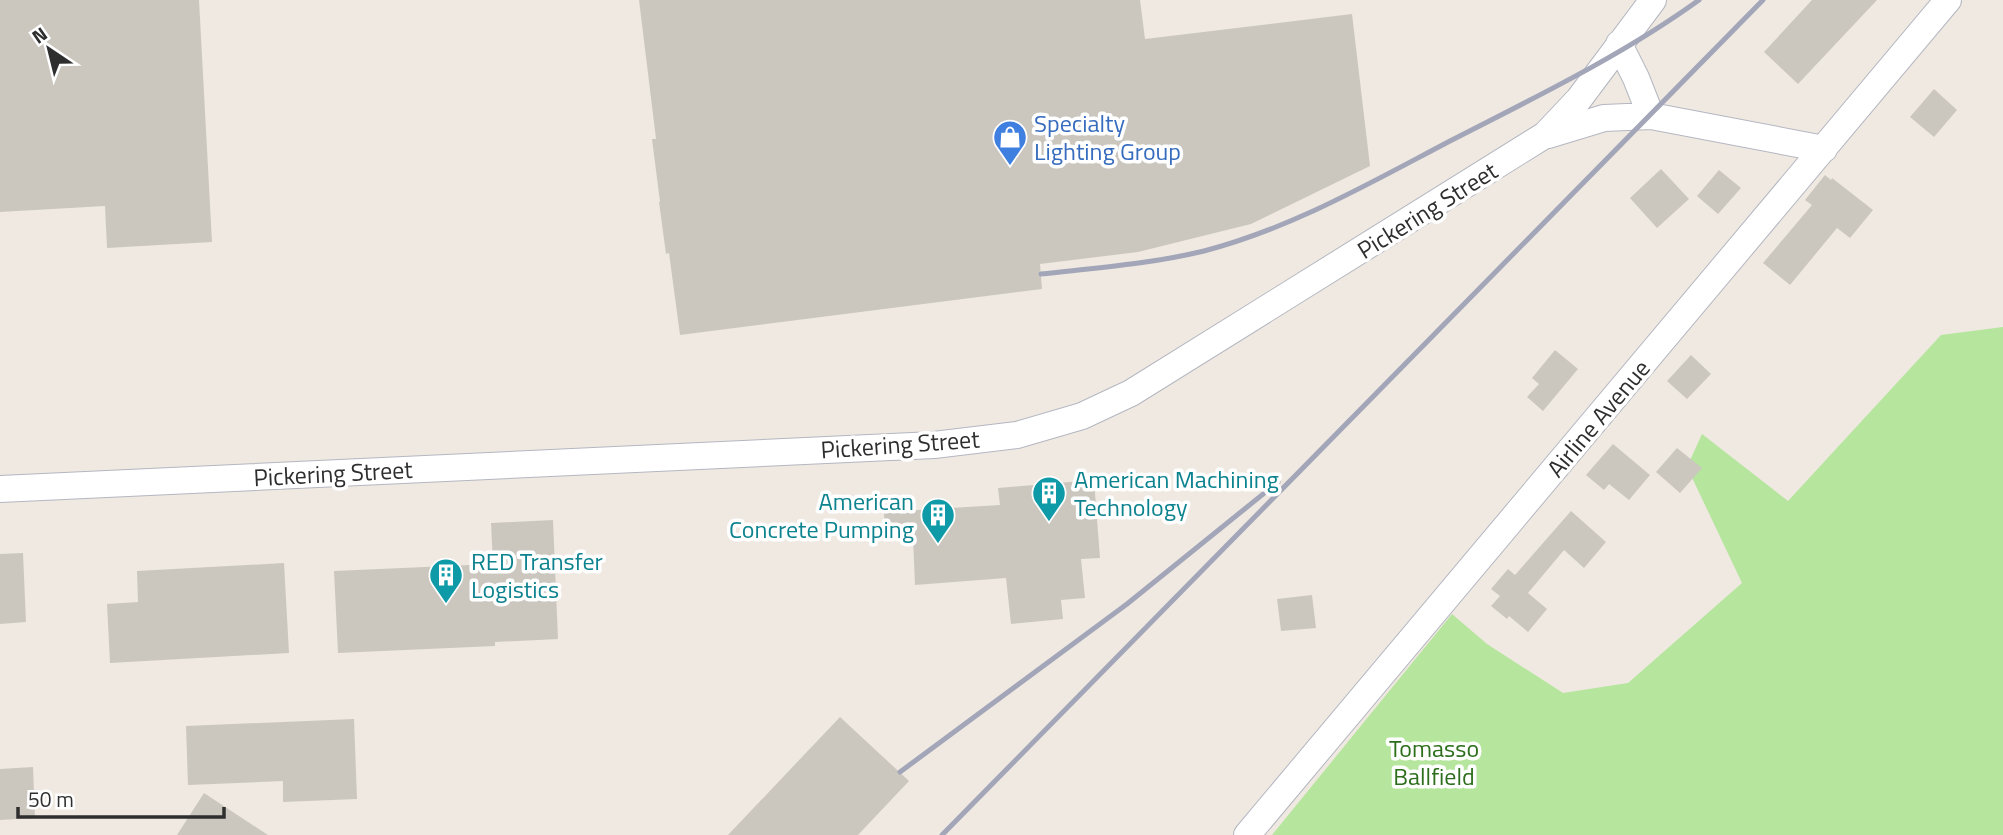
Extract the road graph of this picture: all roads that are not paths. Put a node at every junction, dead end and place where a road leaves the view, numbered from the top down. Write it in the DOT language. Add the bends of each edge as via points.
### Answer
graph roads {
  1 [pos="1653,0"];
  2 [pos="1948,0"];
  3 [pos="1619,44"];
  4 [pos="1651,116"];
  5 [pos="1545,135"];
  6 [pos="1824,149"];
  7 [pos="0,489"];
  8 [pos="1247,835"];
  1 -- 3 [label="street, Pickering Street"];
  2 -- 6 [label="street, Airline Avenue"];
  3 -- 4 [label="street"];
  3 -- 5 [label="street, Pickering Street" via="1579,99"];
  4 -- 5 [label="street" via="1604,118"];
  4 -- 6 [label="street"];
  5 -- 7 [label="street, Pickering Street" via="1131,393 1082,416 1017,435 934,445"];
  6 -- 8 [label="street, Airline Avenue"];
}
